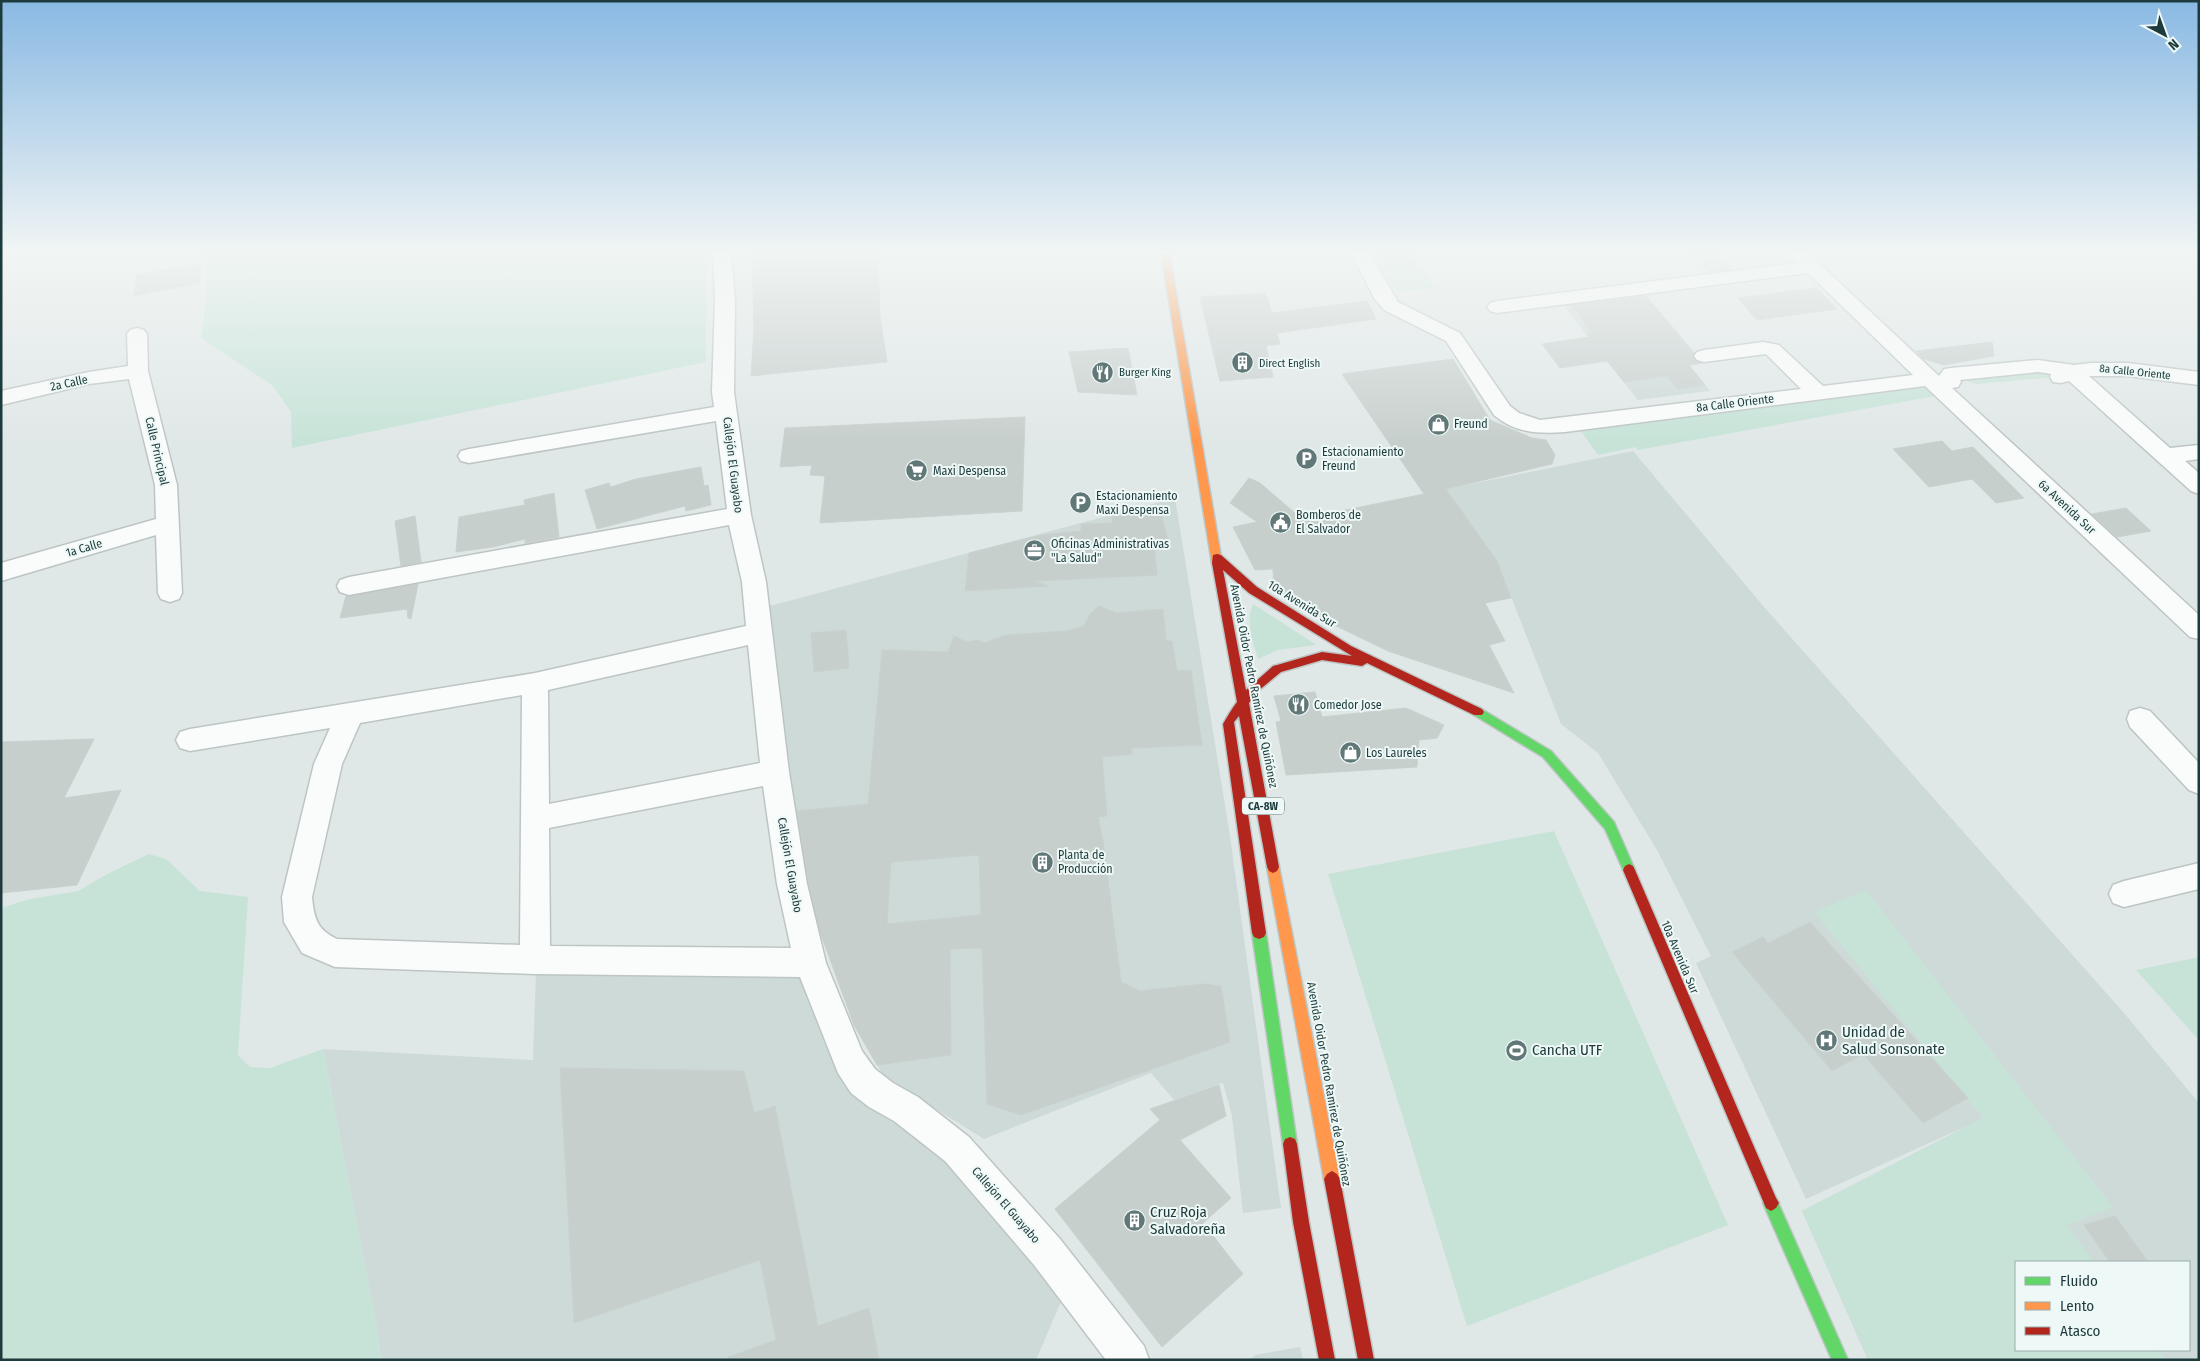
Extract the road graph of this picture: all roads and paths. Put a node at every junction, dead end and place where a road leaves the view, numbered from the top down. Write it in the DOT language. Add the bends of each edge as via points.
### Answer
graph roads {
  1 [pos="725,316"];
  2 [pos="1176,316"];
  3 [pos="1410,316"];
  4 [pos="1867,316"];
  5 [pos="137,334"];
  6 [pos="1704,356"];
  7 [pos="138,371"];
  8 [pos="2071,371"];
  9 [pos="2199,379"];
  10 [pos="1939,381"];
  11 [pos="1818,392"];
  12 [pos="1,398"];
  13 [pos="727,412"];
  14 [pos="1540,427"];
  15 [pos="2199,452"];
  16 [pos="469,456"];
  17 [pos="2166,456"];
  18 [pos="2199,486"];
  19 [pos="1194,497"];
  20 [pos="739,514"];
  21 [pos="167,524"];
  22 [pos="1202,549"];
  23 [pos="1217,558"];
  24 [pos="1,572"];
  25 [pos="349,586"];
  26 [pos="170,593"];
  27 [pos="2197,625"];
  28 [pos="760,634"];
  29 [pos="1380,664"];
  30 [pos="535,683"];
  31 [pos="1226,701"];
  32 [pos="1243,702"];
  33 [pos="350,714"];
  34 [pos="2140,719"];
  35 [pos="1229,721"];
  36 [pos="190,740"];
  37 [pos="775,772"];
  38 [pos="2196,775"];
  39 [pos="535,819"];
  40 [pos="2199,876"];
  41 [pos="2124,894"];
  42 [pos="535,960"];
  43 [pos="810,963"];
  44 [pos="1130,1360"];
  45 [pos="1327,1360"];
  46 [pos="1366,1360"];
  47 [pos="1840,1360"];
  1 -- 13 [label="street, Callejón El Guayabo" via="723,392"];
  2 -- 23 [label="main road, Avenida Oidor Pedro Ramírez de Quiñónez / CA-8W"];
  3 -- 14 [label="street" via="1453,337 1502,410 1525,424"];
  4 -- 10 [label="street, 6a Avenida Sur"];
  5 -- 7 [label="street, Calle Principal"];
  6 -- 11 [label="street" via="1772,349"];
  7 -- 12 [label="street, 2a Calle" via="88,378"];
  7 -- 21 [label="street, Calle Principal" via="166,485"];
  8 -- 9 [label="street, 8a Calle Oriente" via="2096,367"];
  8 -- 10 [label="street, 8a Calle Oriente" via="2050,382 1993,387 1965,389"];
  8 -- 17 [label="street"];
  10 -- 11 [label="street, 8a Calle Oriente"];
  10 -- 27 [label="street, 6a Avenida Sur"];
  11 -- 14 [label="street, 8a Calle Oriente"];
  13 -- 16 [label="street"];
  13 -- 20 [label="street, Callejón El Guayabo"];
  15 -- 17 [label="street"];
  17 -- 18 [label="street"];
  19 -- 22 [label="main road"];
  20 -- 25 [label="street"];
  20 -- 28 [label="street, Callejón El Guayabo" via="754,582"];
  21 -- 24 [label="street, 1a Calle"];
  21 -- 26 [label="street, Calle Principal"];
  23 -- 29 [label="main road, 10a Avenida Sur" via="1253,590 1347,649"];
  23 -- 32 [label="main road, Avenida Oidor Pedro Ramírez de Quiñónez / CA-8W"];
  28 -- 30 [label="street"];
  28 -- 37 [label="street, Callejón El Guayabo"];
  29 -- 32 [label="main road, 10a Avenida Sur" via="1322,656 1295,662 1277,669"];
  29 -- 47 [label="main road, 10a Avenida Sur" via="1466,705 1547,754 1610,826"];
  30 -- 33 [label="street"];
  30 -- 39 [label="street"];
  31 -- 35 [label="main road, CA-8W"];
  32 -- 35 [label="main road, 10a Avenida Sur"];
  32 -- 46 [label="main road, Avenida Oidor Pedro Ramírez de Quiñónez / CA-8W"];
  33 -- 36 [label="street"];
  33 -- 42 [label="street" via="328,764 297,897 299,922 313,943 334,953"];
  34 -- 38 [label="street"];
  35 -- 45 [label="main road, CA-8W" via="1301,1222"];
  37 -- 39 [label="street"];
  37 -- 43 [label="street, Callejón El Guayabo" via="792,884"];
  39 -- 42 [label="street"];
  40 -- 41 [label="street"];
  42 -- 43 [label="street"];
  43 -- 44 [label="street, Callejón El Guayabo" via="850,1062 863,1081 906,1109 957,1149 1047,1252"];
}
